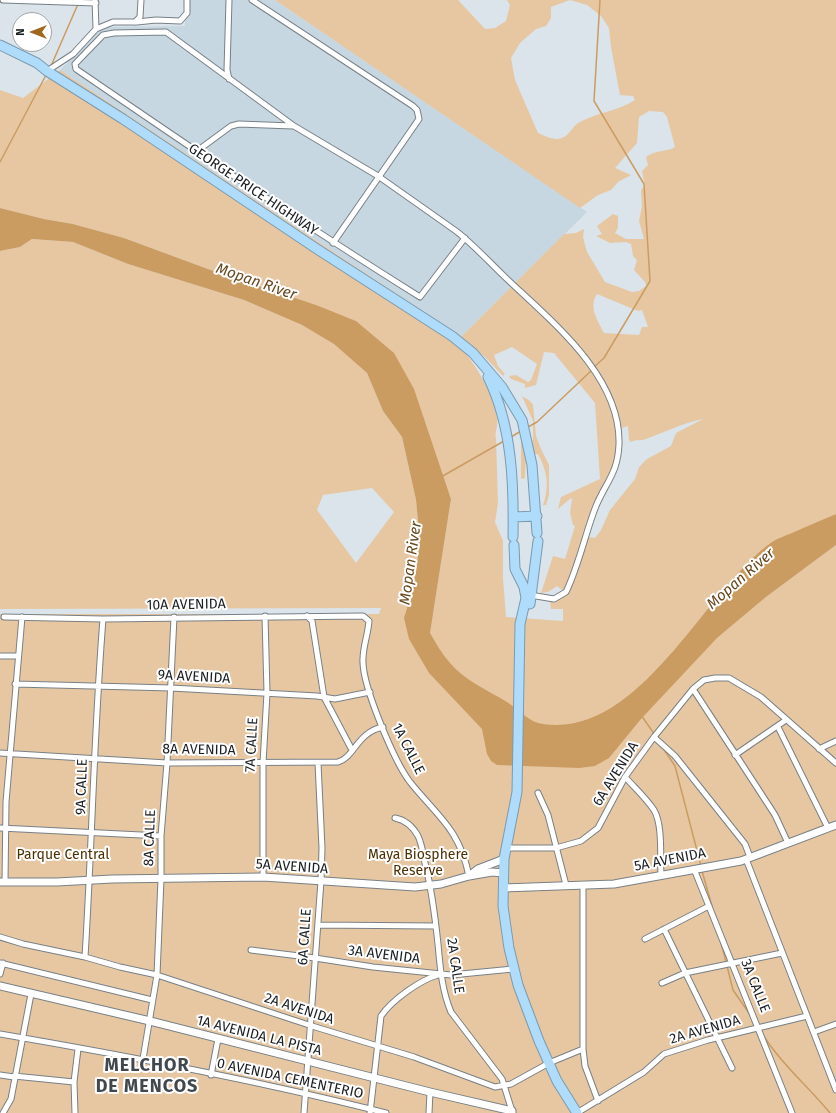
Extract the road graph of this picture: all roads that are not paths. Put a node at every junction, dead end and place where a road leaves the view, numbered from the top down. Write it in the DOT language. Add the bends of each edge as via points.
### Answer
graph roads {
  1 [pos="3,0"];
  2 [pos="141,0"];
  3 [pos="187,0"];
  4 [pos="229,0"];
  5 [pos="252,0"];
  6 [pos="96,2"];
  7 [pos="135,22"];
  8 [pos="96,28"];
  9 [pos="0,45"];
  10 [pos="47,71"];
  11 [pos="230,79"];
  12 [pos="294,126"];
  13 [pos="197,152"];
  14 [pos="378,176"];
  15 [pos="465,238"];
  16 [pos="333,243"];
  17 [pos="483,366"];
  18 [pos="536,516"];
  19 [pos="513,517"];
  20 [pos="528,594"];
  21 [pos="22,616"];
  22 [pos="265,616"];
  23 [pos="307,616"];
  24 [pos="4,617"];
  25 [pos="174,617"];
  26 [pos="367,618"];
  27 [pos="103,619"];
  28 [pos="0,656"];
  29 [pos="18,656"];
  30 [pos="15,684"];
  31 [pos="98,685"];
  32 [pos="171,688"];
  33 [pos="693,689"];
  34 [pos="370,692"];
  35 [pos="267,693"];
  36 [pos="324,697"];
  37 [pos="786,720"];
  38 [pos="383,727"];
  39 [pos="778,727"];
  40 [pos="654,738"];
  41 [pos="836,741"];
  42 [pos="819,749"];
  43 [pos="352,750"];
  44 [pos="0,753"];
  45 [pos="10,753"];
  46 [pos="735,755"];
  47 [pos="95,758"];
  48 [pos="167,763"];
  49 [pos="263,763"];
  50 [pos="318,763"];
  51 [pos="836,763"];
  52 [pos="625,777"];
  53 [pos="538,793"];
  54 [pos="0,801"];
  55 [pos="6,802"];
  56 [pos="395,818"];
  57 [pos="836,825"];
  58 [pos="2,828"];
  59 [pos="828,828"];
  60 [pos="92,832"];
  61 [pos="161,836"];
  62 [pos="788,843"];
  63 [pos="506,848"];
  64 [pos="556,848"];
  65 [pos="748,858"];
  66 [pos="504,859"];
  67 [pos="694,869"];
  68 [pos="503,873"];
  69 [pos="661,875"];
  70 [pos="263,876"];
  71 [pos="469,876"];
  72 [pos="161,879"];
  73 [pos="2,880"];
  74 [pos="90,880"];
  75 [pos="321,881"];
  76 [pos="566,885"];
  77 [pos="431,886"];
  78 [pos="583,886"];
  79 [pos="503,888"];
  80 [pos="709,906"];
  81 [pos="318,925"];
  82 [pos="436,926"];
  83 [pos="664,929"];
  84 [pos="0,937"];
  85 [pos="645,939"];
  86 [pos="251,950"];
  87 [pos="782,953"];
  88 [pos="85,957"];
  89 [pos="315,958"];
  90 [pos="1,963"];
  91 [pos="732,963"];
  92 [pos="514,969"];
  93 [pos="685,973"];
  94 [pos="0,974"];
  95 [pos="441,974"];
  96 [pos="157,975"];
  97 [pos="662,984"];
  98 [pos="0,986"];
  99 [pos="0,989"];
  100 [pos="31,995"];
  101 [pos="152,1000"];
  102 [pos="807,1016"];
  103 [pos="150,1023"];
  104 [pos="836,1024"];
  105 [pos="312,1026"];
  106 [pos="758,1028"];
  107 [pos="814,1032"];
  108 [pos="0,1034"];
  109 [pos="22,1038"];
  110 [pos="717,1038"];
  111 [pos="217,1041"];
  112 [pos="378,1046"];
  113 [pos="78,1049"];
  114 [pos="583,1049"];
  115 [pos="143,1059"];
  116 [pos="549,1063"];
  117 [pos="308,1064"];
  118 [pos="732,1068"];
  119 [pos="0,1075"];
  120 [pos="211,1075"];
  121 [pos="14,1076"];
  122 [pos="374,1080"];
  123 [pos="74,1082"];
  124 [pos="505,1086"];
  125 [pos="836,1090"];
  126 [pos="306,1094"];
  127 [pos="429,1095"];
  128 [pos="457,1101"];
  129 [pos="598,1101"];
  130 [pos="370,1111"];
  131 [pos="512,1112"];
  132 [pos="3,1113"];
  133 [pos="75,1113"];
  134 [pos="304,1113"];
  135 [pos="386,1113"];
  136 [pos="429,1113"];
  137 [pos="496,1113"];
  138 [pos="577,1113"];
  139 [pos="792,1113"];
  1 -- 6 [label="street"];
  2 -- 7 [label="street" via="140,17"];
  3 -- 7 [label="street" via="186,13 180,21"];
  4 -- 11 [label="street" via="227,70"];
  5 -- 14 [label="street" via="417,110 419,119"];
  6 -- 8 [label="street"];
  7 -- 8 [label="street" via="113,22"];
  8 -- 10 [label="street" via="73,54"];
  9 -- 10 [label="highway, GEORGE PRICE HIGHWAY" via="37,63"];
  10 -- 17 [label="highway, GEORGE PRICE HIGHWAY" via="452,336 473,353"];
  11 -- 12 [label="street"];
  11 -- 13 [label="street" via="166,32 103,34 75,64 76,69"];
  12 -- 13 [label="street" via="239,124 232,126"];
  12 -- 14 [label="street"];
  13 -- 16 [label="street"];
  14 -- 15 [label="street"];
  14 -- 16 [label="street"];
  15 -- 16 [label="street" via="420,297"];
  15 -- 20 [label="street" via="569,338 609,396 615,411 619,443 616,469 596,507 566,592 554,599"];
  17 -- 18 [label="highway, GEORGE PRICE HIGHWAY" via="508,396 522,420 532,465"];
  17 -- 19 [label="highway, GEORGE PRICE HIGHWAY" via="500,404 508,435"];
  18 -- 19 [label="highway"];
  18 -- 20 [label="highway, GEORGE PRICE HIGHWAY" via="538,537"];
  19 -- 20 [label="highway, GEORGE PRICE HIGHWAY" via="515,569"];
  20 -- 63 [label="highway, GEORGE PRICE HIGHWAY" via="520,634 516,800"];
  21 -- 24 [label="street, 10A AVENIDA"];
  21 -- 27 [label="street, 10A AVENIDA"];
  21 -- 29 [label="street"];
  22 -- 23 [label="street, 10A AVENIDA"];
  22 -- 25 [label="street, 10A AVENIDA"];
  22 -- 35 [label="street, 7A CALLE"];
  23 -- 26 [label="street, 10A AVENIDA"];
  23 -- 36 [label="street" via="312,621"];
  25 -- 27 [label="street, 10A AVENIDA"];
  25 -- 32 [label="street, 8A CALLE"];
  26 -- 34 [label="street, 1A CALLE" via="369,621 363,661"];
  27 -- 31 [label="street, 9A CALLE"];
  28 -- 29 [label="street"];
  29 -- 30 [label="street"];
  30 -- 31 [label="street, 9A AVENIDA"];
  30 -- 45 [label="street"];
  31 -- 32 [label="street, 9A AVENIDA"];
  31 -- 47 [label="street, 9A CALLE"];
  32 -- 35 [label="street, 9A AVENIDA"];
  32 -- 48 [label="street, 8A CALLE"];
  33 -- 37 [label="street, 6A AVENIDA" via="704,680 729,678 761,697"];
  33 -- 40 [label="street, 6A AVENIDA"];
  33 -- 46 [label="street"];
  34 -- 36 [label="street, 9A AVENIDA" via="342,698"];
  34 -- 38 [label="street, 1A CALLE"];
  35 -- 36 [label="street, 9A AVENIDA"];
  35 -- 49 [label="street, 7A CALLE"];
  36 -- 43 [label="street"];
  37 -- 39 [label="street"];
  37 -- 42 [label="street"];
  38 -- 43 [label="street, 8A AVENIDA" via="368,733"];
  38 -- 71 [label="street, 1A CALLE" via="408,780 458,840 465,856"];
  39 -- 46 [label="street"];
  39 -- 59 [label="street"];
  40 -- 52 [label="street, 6A AVENIDA"];
  40 -- 65 [label="street" via="675,756 745,844"];
  41 -- 42 [label="street"];
  42 -- 51 [label="street"];
  43 -- 50 [label="street, 8A AVENIDA" via="343,761"];
  44 -- 45 [label="street, 8A AVENIDA"];
  45 -- 47 [label="street, 8A AVENIDA"];
  45 -- 55 [label="street"];
  46 -- 62 [label="street" via="775,815"];
  47 -- 48 [label="street, 8A AVENIDA"];
  47 -- 60 [label="street, 9A CALLE"];
  48 -- 49 [label="street, 8A AVENIDA"];
  48 -- 61 [label="street, 8A CALLE"];
  49 -- 50 [label="street, 8A AVENIDA"];
  49 -- 70 [label="street, 7A CALLE"];
  50 -- 75 [label="street, 6A CALLE"];
  52 -- 64 [label="street, 6A AVENIDA" via="598,828 581,841"];
  52 -- 69 [label="street" via="654,810 657,818"];
  53 -- 64 [label="street" via="548,815"];
  54 -- 55 [label="street"];
  55 -- 58 [label="street"];
  56 -- 77 [label="street, 2A CALLE" via="402,819 410,825 418,836"];
  57 -- 59 [label="street, 5A AVENIDA"];
  58 -- 60 [label="street"];
  58 -- 73 [label="street"];
  59 -- 62 [label="street, 5A AVENIDA"];
  60 -- 61 [label="street"];
  60 -- 74 [label="street, 9A CALLE"];
  61 -- 72 [label="street, 8A CALLE"];
  62 -- 65 [label="street, 5A AVENIDA"];
  63 -- 64 [label="street, 6A AVENIDA"];
  63 -- 66 [label="highway, GEORGE PRICE HIGHWAY"];
  64 -- 76 [label="street"];
  65 -- 67 [label="street, 5A AVENIDA"];
  65 -- 87 [label="street"];
  66 -- 68 [label="highway, GEORGE PRICE HIGHWAY"];
  66 -- 71 [label="street, 5A AVENIDA" via="478,869"];
  67 -- 69 [label="street, 5A AVENIDA"];
  67 -- 80 [label="street, 3A CALLE"];
  68 -- 71 [label="street, 5A AVENIDA"];
  68 -- 79 [label="highway, GEORGE PRICE HIGHWAY"];
  69 -- 78 [label="street, 5A AVENIDA" via="614,884"];
  70 -- 72 [label="street, 5A AVENIDA"];
  70 -- 75 [label="street, 5A AVENIDA"];
  71 -- 77 [label="street, 5A AVENIDA"];
  72 -- 74 [label="street, 5A AVENIDA"];
  72 -- 96 [label="street, 8A CALLE"];
  73 -- 74 [label="street, 5A AVENIDA"];
  74 -- 88 [label="street, 9A CALLE"];
  75 -- 77 [label="street, 5A AVENIDA" via="400,887"];
  75 -- 81 [label="street, 6A CALLE"];
  76 -- 78 [label="street, 5A AVENIDA"];
  76 -- 79 [label="street, 5A AVENIDA"];
  77 -- 82 [label="street, 2A CALLE"];
  78 -- 114 [label="street"];
  79 -- 92 [label="highway, GEORGE PRICE HIGHWAY" via="503,906"];
  80 -- 83 [label="street"];
  80 -- 91 [label="street, 3A CALLE"];
  81 -- 82 [label="street"];
  81 -- 89 [label="street, 6A CALLE"];
  82 -- 95 [label="street, 2A CALLE"];
  83 -- 85 [label="street"];
  83 -- 93 [label="street"];
  84 -- 88 [label="street, 2A AVENIDA"];
  86 -- 89 [label="street, 3A AVENIDA"];
  87 -- 91 [label="street"];
  87 -- 102 [label="street"];
  88 -- 96 [label="street, 2A AVENIDA"];
  89 -- 95 [label="street, 3A AVENIDA"];
  89 -- 105 [label="street, 6A CALLE"];
  90 -- 94 [label="street"];
  90 -- 101 [label="street"];
  91 -- 93 [label="street"];
  91 -- 106 [label="street, 3A CALLE"];
  92 -- 95 [label="street, 3A AVENIDA" via="462,975"];
  92 -- 116 [label="highway, GEORGE PRICE HIGHWAY"];
  93 -- 97 [label="street"];
  93 -- 110 [label="street"];
  95 -- 112 [label="street" via="428,978 384,1011 381,1016"];
  95 -- 124 [label="street, 2A CALLE" via="451,1012 498,1073"];
  96 -- 101 [label="street, 8A CALLE"];
  96 -- 105 [label="street, 2A AVENIDA"];
  98 -- 100 [label="street, 1A AVENIDA LA PISTA"];
  99 -- 100 [label="street, 1A AVENIDA LA PISTA"];
  100 -- 103 [label="street, 1A AVENIDA LA PISTA"];
  100 -- 109 [label="street"];
  101 -- 103 [label="street, 8A CALLE"];
  102 -- 106 [label="street, 2A AVENIDA"];
  102 -- 107 [label="street"];
  103 -- 111 [label="street, 1A AVENIDA LA PISTA"];
  103 -- 115 [label="street, 8A CALLE"];
  104 -- 107 [label="street"];
  105 -- 112 [label="street, 2A AVENIDA"];
  105 -- 117 [label="street, 6A CALLE"];
  106 -- 110 [label="street, 2A AVENIDA"];
  106 -- 139 [label="street, 3A CALLE"];
  107 -- 125 [label="street"];
  108 -- 109 [label="street, 0 AVENIDA CEMENTERIO"];
  109 -- 113 [label="street, 0 AVENIDA CEMENTERIO"];
  109 -- 121 [label="street"];
  110 -- 118 [label="street"];
  110 -- 129 [label="street, 2A AVENIDA" via="664,1054 644,1072"];
  111 -- 117 [label="street, 1A AVENIDA LA PISTA"];
  111 -- 120 [label="street"];
  112 -- 122 [label="street"];
  112 -- 124 [label="street, 2A AVENIDA" via="490,1086"];
  113 -- 115 [label="street, 0 AVENIDA CEMENTERIO"];
  113 -- 123 [label="street"];
  114 -- 116 [label="street"];
  114 -- 129 [label="street" via="585,1066"];
  115 -- 120 [label="street, 0 AVENIDA CEMENTERIO"];
  116 -- 124 [label="street"];
  116 -- 138 [label="highway, GEORGE PRICE HIGHWAY"];
  117 -- 122 [label="street, 1A AVENIDA LA PISTA"];
  117 -- 126 [label="street, 6A CALLE"];
  119 -- 121 [label="street"];
  120 -- 126 [label="street, 0 AVENIDA CEMENTERIO"];
  121 -- 123 [label="street"];
  121 -- 132 [label="street" via="11,1099"];
  122 -- 127 [label="street, 1A AVENIDA LA PISTA"];
  122 -- 130 [label="street"];
  123 -- 133 [label="street"];
  124 -- 131 [label="street, 2A CALLE"];
  126 -- 130 [label="street, 0 AVENIDA CEMENTERIO"];
  126 -- 134 [label="street, 6A CALLE"];
  127 -- 128 [label="street, 1A AVENIDA LA PISTA"];
  127 -- 136 [label="street"];
  128 -- 131 [label="street, 1A AVENIDA LA PISTA"];
  128 -- 137 [label="street, 1A AVENIDA LA PISTA"];
  129 -- 138 [label="street, 2A AVENIDA"];
  130 -- 135 [label="street, 0 AVENIDA CEMENTERIO"];
}
